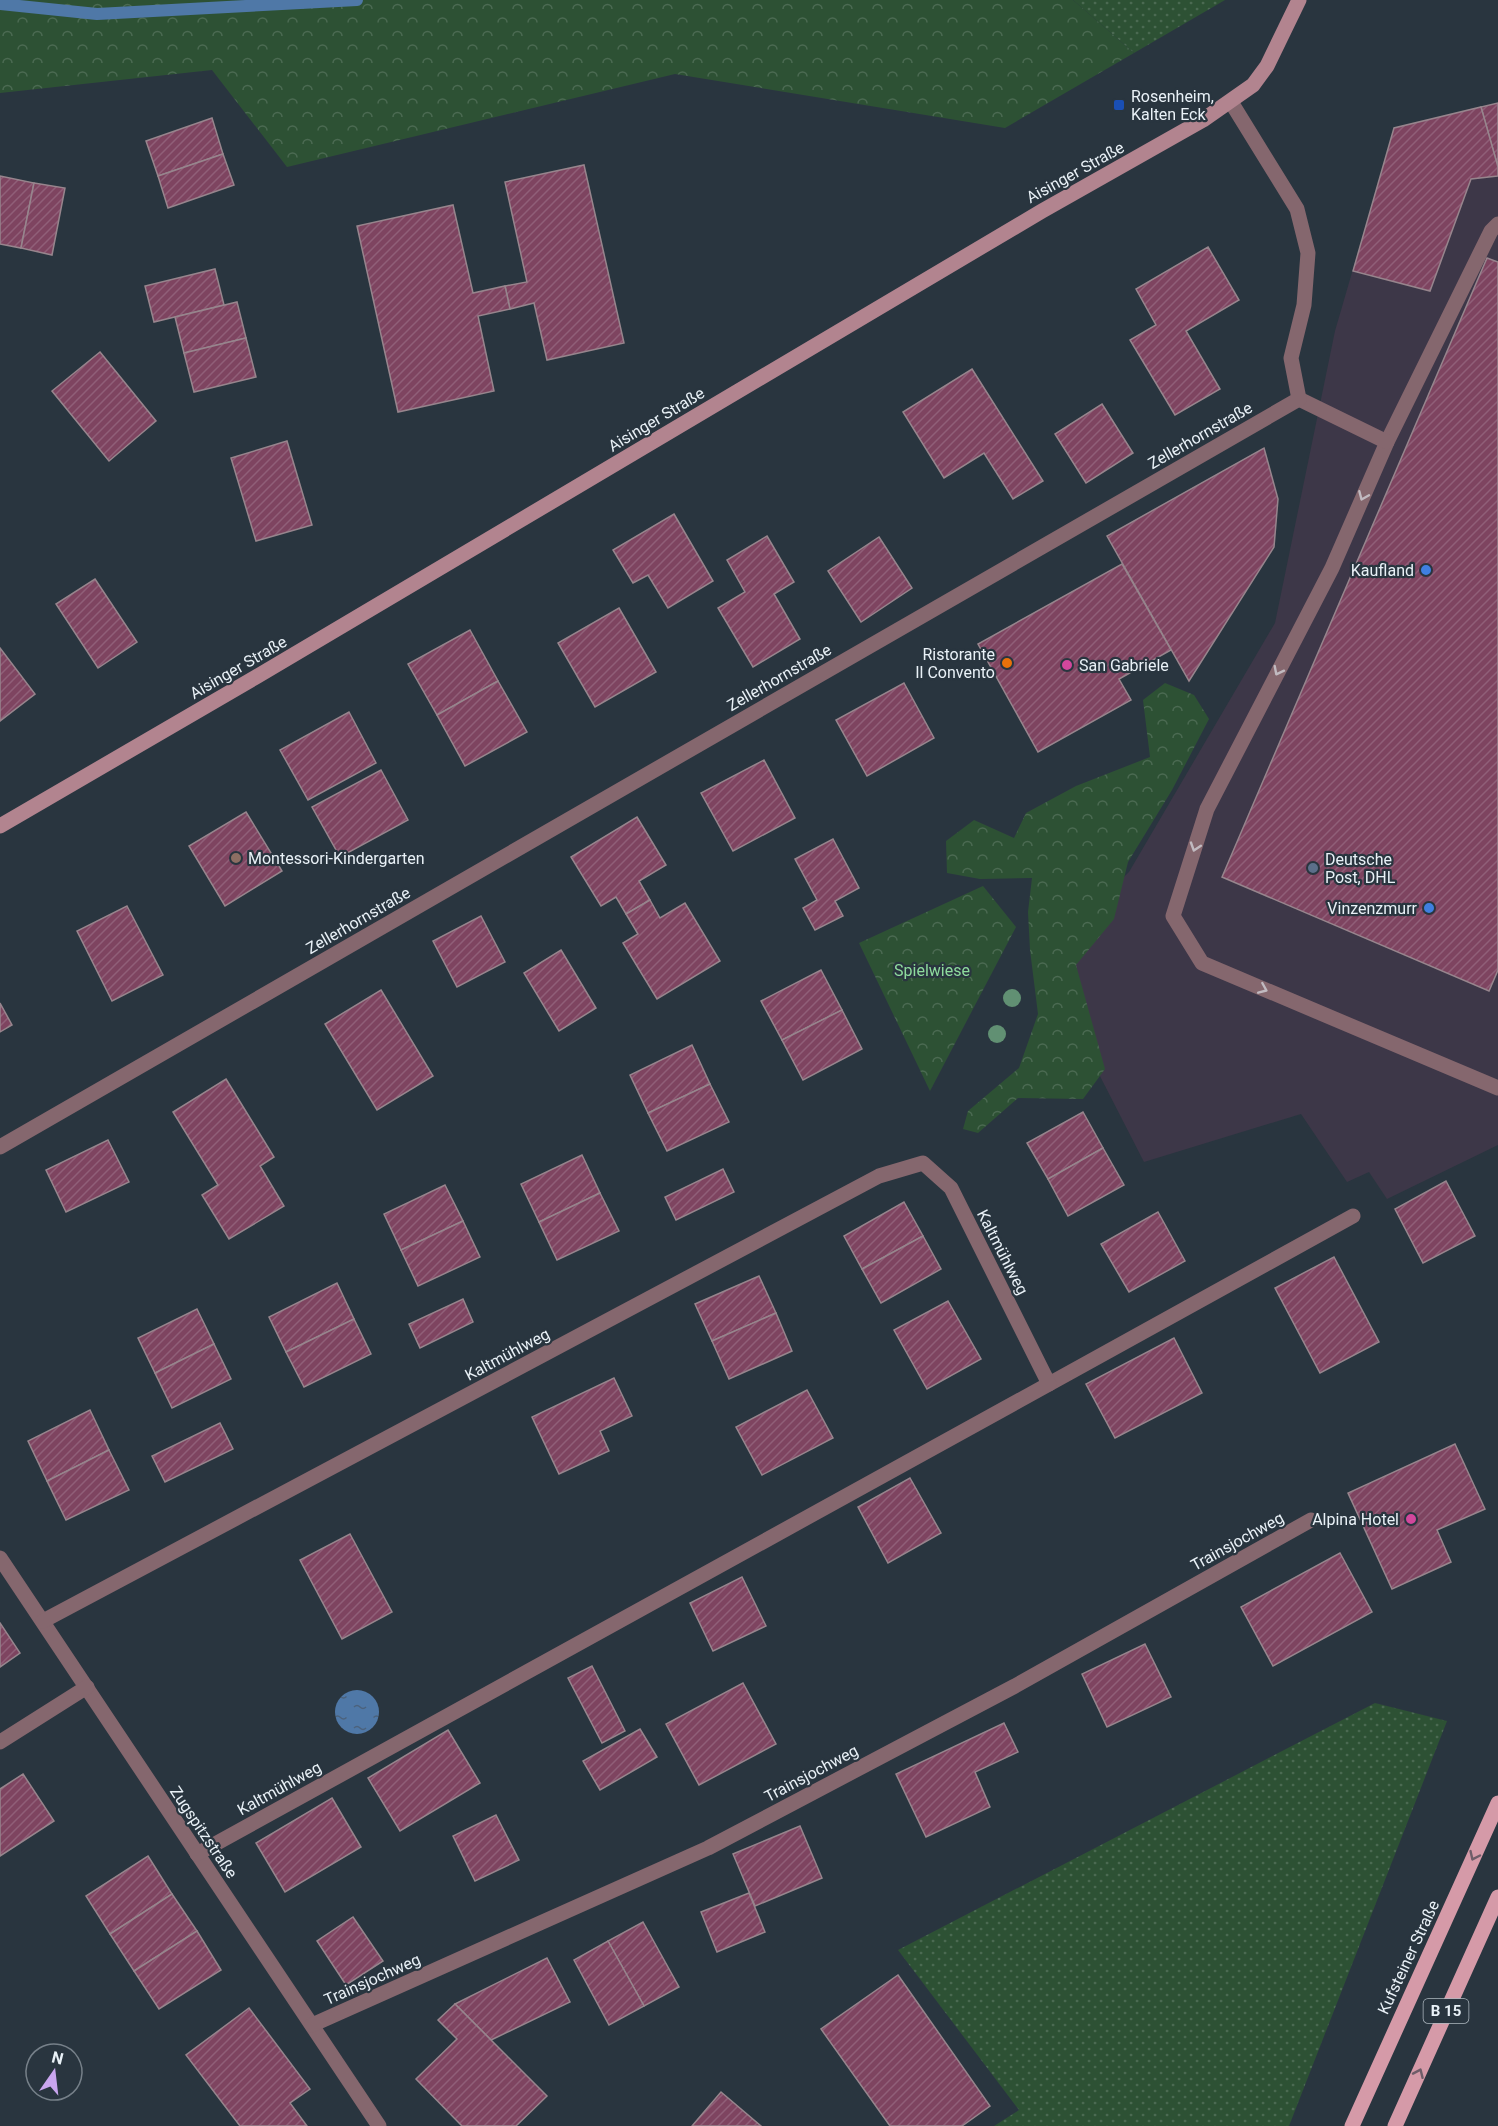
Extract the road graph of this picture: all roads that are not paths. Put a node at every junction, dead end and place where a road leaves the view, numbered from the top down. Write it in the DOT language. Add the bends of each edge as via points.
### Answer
graph roads {
  1 [pos="1296,2"];
  2 [pos="1230,102"];
  3 [pos="1498,224"];
  4 [pos="1299,399"];
  5 [pos="1387,442"];
  6 [pos="0,826"];
  7 [pos="1498,1088"];
  8 [pos="0,1147"];
  9 [pos="1353,1216"];
  10 [pos="1049,1384"];
  11 [pos="1311,1520"];
  12 [pos="0,1558"];
  13 [pos="43,1621"];
  14 [pos="87,1687"];
  15 [pos="0,1742"];
  16 [pos="1498,1803"];
  17 [pos="197,1854"];
  18 [pos="1498,1897"];
  19 [pos="312,2025"];
  20 [pos="379,2126"];
  21 [pos="1352,2126"];
  22 [pos="1395,2126"];
  1 -- 2 [label="main road, Aisinger Straße" via="1268,66 1253,85"];
  2 -- 4 [label="street" via="1297,209 1308,253 1304,305 1291,358"];
  2 -- 6 [label="main road, Aisinger Straße"];
  3 -- 5 [label="street" via="1491,231"];
  4 -- 5 [label="street"];
  4 -- 8 [label="street, Zellerhornstraße"];
  5 -- 7 [label="street, one-way" via="1332,568 1207,809 1173,916 1202,963"];
  9 -- 10 [label="street"];
  10 -- 13 [label="street, Kaltmühlweg" via="951,1188 923,1163 879,1176"];
  10 -- 17 [label="street, Kaltmühlweg"];
  11 -- 19 [label="street, Trainsjochweg" via="1015,1686 708,1848"];
  12 -- 13 [label="street, Zugspitzstraße"];
  13 -- 14 [label="street, Zugspitzstraße"];
  14 -- 15 [label="street"];
  14 -- 17 [label="street, Zugspitzstraße"];
  16 -- 21 [label="main road, Kufsteiner Straße / B 15, one-way"];
  17 -- 19 [label="street, Zugspitzstraße"];
  22 -- 18 [label="main road, B 15, one-way"];
  19 -- 20 [label="street, Zugspitzstraße"];
}
